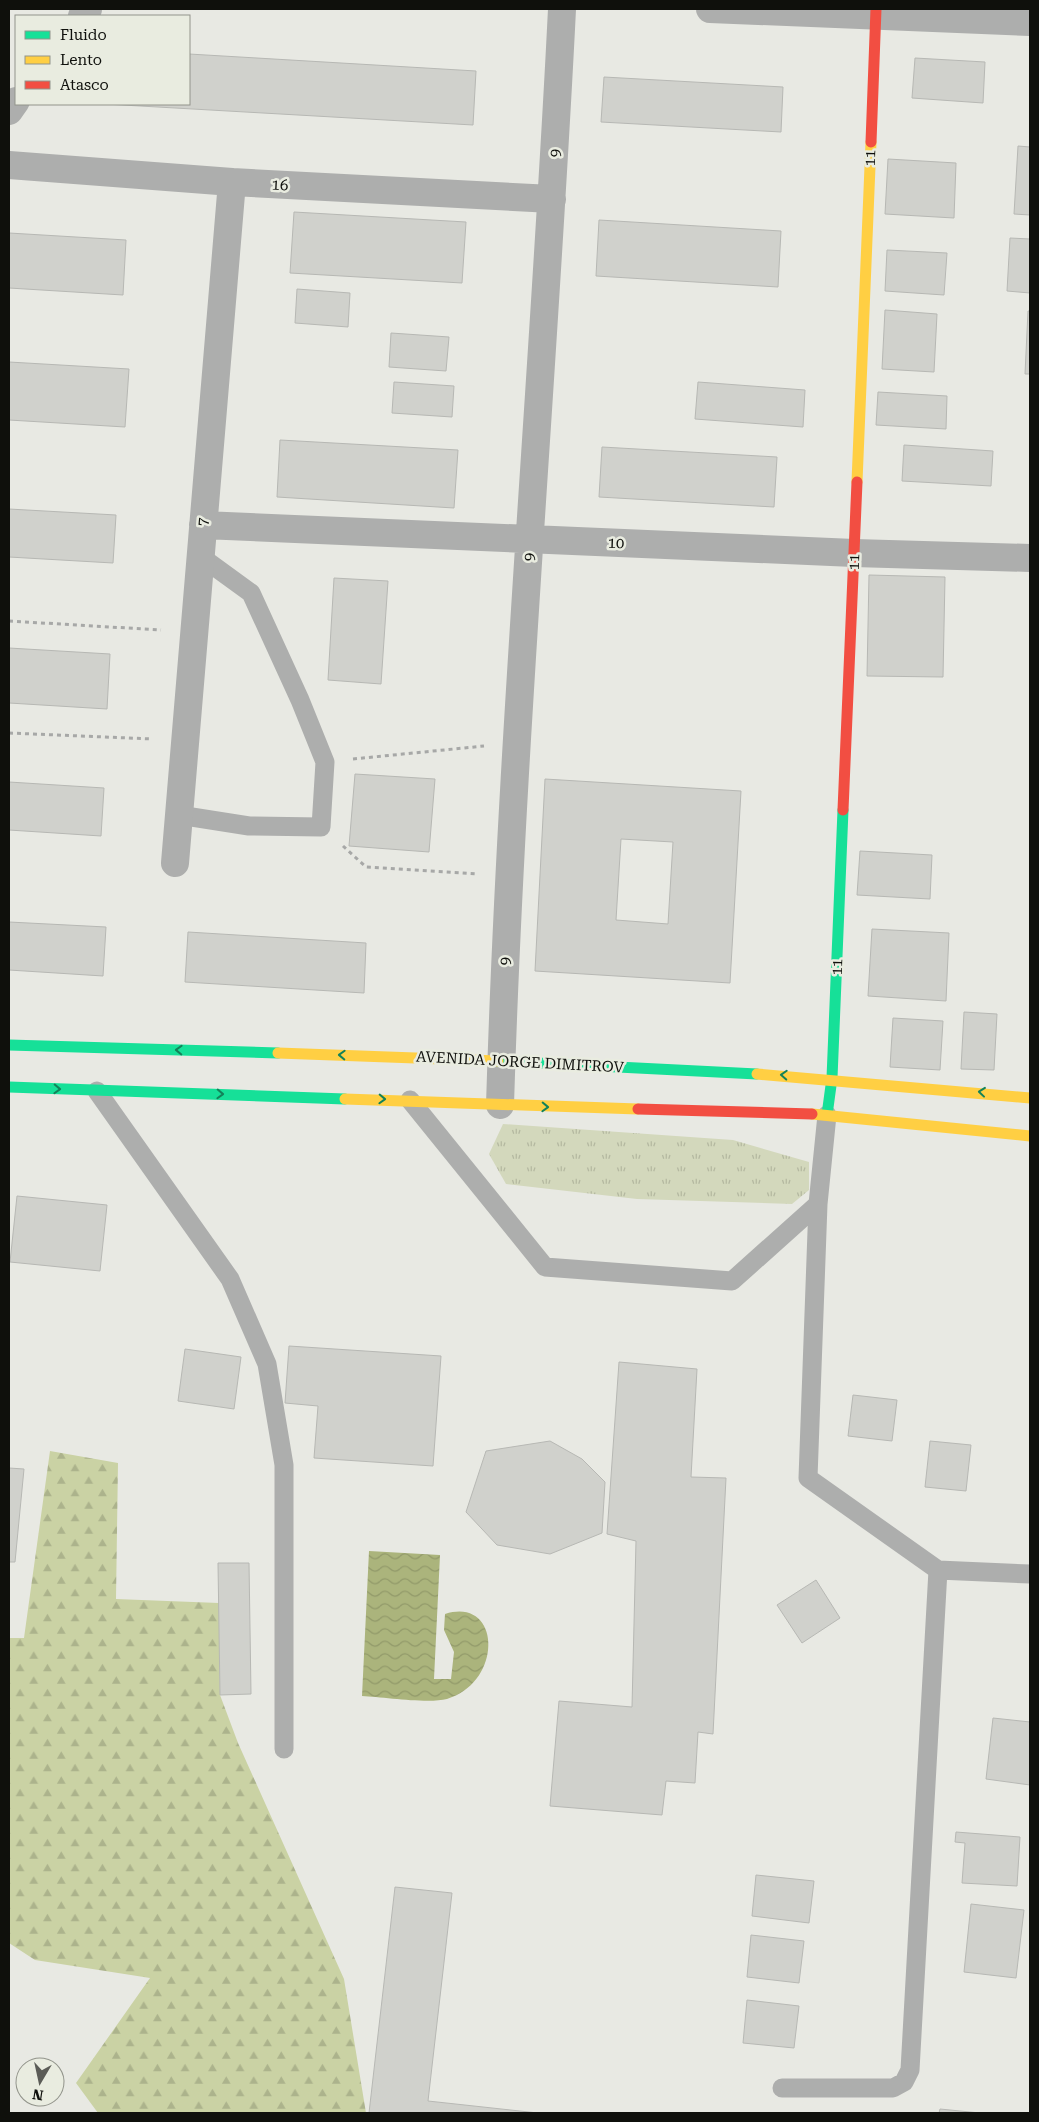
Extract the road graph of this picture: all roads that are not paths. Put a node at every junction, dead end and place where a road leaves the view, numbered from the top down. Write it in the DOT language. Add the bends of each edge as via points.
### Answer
graph roads {
  1 [pos="562,9"];
  2 [pos="710,9"];
  3 [pos="876,12"];
  4 [pos="1030,22"];
  5 [pos="9,165"];
  6 [pos="232,182"];
  7 [pos="552,199"];
  8 [pos="203,525"];
  9 [pos="530,540"];
  10 [pos="854,553"];
  11 [pos="200,556"];
  12 [pos="1030,558"];
  13 [pos="179,815"];
  14 [pos="175,863"];
  15 [pos="9,1045"];
  16 [pos="502,1060"];
  17 [pos="832,1078"];
  18 [pos="9,1087"];
  19 [pos="97,1090"];
  20 [pos="1030,1098"];
  21 [pos="410,1100"];
  22 [pos="500,1105"];
  23 [pos="827,1115"];
  24 [pos="1030,1136"];
  25 [pos="818,1204"];
  26 [pos="938,1570"];
  27 [pos="1030,1574"];
  28 [pos="284,1749"];
  29 [pos="782,2088"];
  1 -- 7 [label="street, 9"];
  2 -- 3 [label="street"];
  3 -- 4 [label="street"];
  3 -- 10 [label="main road, 11"];
  5 -- 6 [label="street, 16"];
  6 -- 7 [label="street, 16"];
  6 -- 8 [label="street, 7"];
  7 -- 9 [label="street, 9"];
  8 -- 9 [label="street, 10"];
  8 -- 11 [label="street, 7"];
  9 -- 10 [label="street, 10"];
  9 -- 16 [label="street, 9" via="509,876"];
  10 -- 12 [label="street, 10"];
  10 -- 17 [label="main road, 11"];
  11 -- 13 [label="street, 7"];
  11 -- 13 [label="lane" via="252,593 300,700 325,762 321,827 249,826"];
  13 -- 14 [label="street, 7"];
  16 -- 15 [label="main road, AVENIDA JORGE DIMITROV, one-way"];
  17 -- 16 [label="main road, AVENIDA JORGE DIMITROV, one-way"];
  16 -- 22 [label="street, 9"];
  20 -- 17 [label="main road, AVENIDA JORGE DIMITROV, one-way"];
  17 -- 23 [label="main road, 11"];
  18 -- 19 [label="main road, one-way"];
  19 -- 21 [label="main road, one-way"];
  19 -- 28 [label="lane" via="230,1279 267,1364 284,1466"];
  21 -- 22 [label="main road"];
  21 -- 25 [label="lane" via="545,1266 732,1281"];
  22 -- 23 [label="main road, one-way"];
  23 -- 24 [label="main road"];
  23 -- 25 [label="lane"];
  25 -- 26 [label="lane" via="808,1478"];
  26 -- 27 [label="lane"];
  26 -- 29 [label="lane" via="910,2070 904,2082 893,2088"];
}
